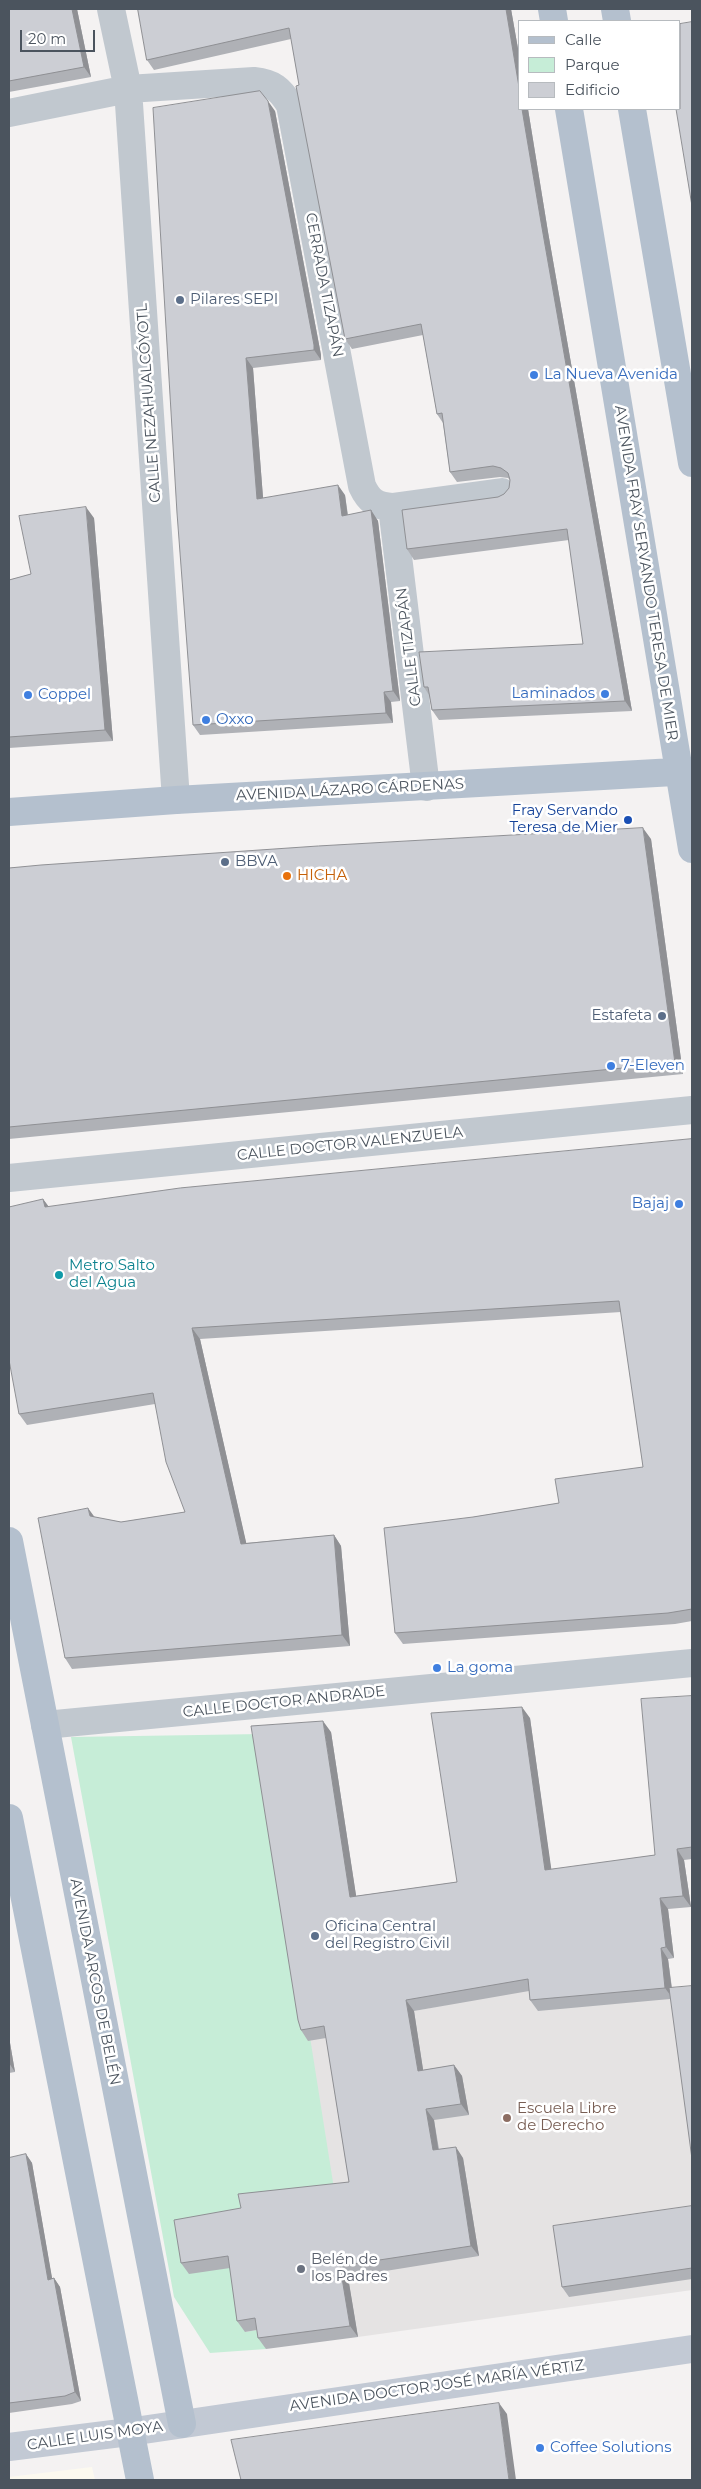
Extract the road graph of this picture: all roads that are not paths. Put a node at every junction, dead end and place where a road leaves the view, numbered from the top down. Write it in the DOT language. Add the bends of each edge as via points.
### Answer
graph roads {
  1 [pos="111,9"];
  2 [pos="128,89"];
  3 [pos="569,110"];
  4 [pos="632,110"];
  5 [pos="9,113"];
  6 [pos="692,463"];
  7 [pos="502,492"];
  8 [pos="392,508"];
  9 [pos="686,771"];
  10 [pos="426,787"];
  11 [pos="176,800"];
  12 [pos="9,812"];
  13 [pos="692,849"];
  14 [pos="692,1110"];
  15 [pos="9,1178"];
  16 [pos="9,1541"];
  17 [pos="692,1663"];
  18 [pos="45,1725"];
  19 [pos="9,1818"];
  20 [pos="692,2349"];
  21 [pos="182,2424"];
  22 [pos="129,2432"];
  23 [pos="9,2447"];
  24 [pos="140,2480"];
  1 -- 2 [label="street, CALLE NEZAHUALCÓYOTL"];
  2 -- 5 [label="street, CERRADA TIZAPÁN"];
  2 -- 8 [label="street, CERRADA TIZAPÁN" via="254,81 270,83 282,92 290,105 362,486 368,498 379,506"];
  2 -- 11 [label="street, CALLE NEZAHUALCÓYOTL"];
  3 -- 9 [label="main road, AVENIDA FRAY SERVANDO TERESA DE MIER"];
  4 -- 6 [label="main road"];
  7 -- 8 [label="street, CERRADA TIZAPÁN"];
  8 -- 10 [label="street, CALLE TIZAPÁN"];
  9 -- 10 [label="main road, AVENIDA LÁZARO CÁRDENAS"];
  9 -- 13 [label="main road, AVENIDA FRAY SERVANDO TERESA DE MIER"];
  10 -- 11 [label="main road, AVENIDA LÁZARO CÁRDENAS"];
  11 -- 12 [label="main road, AVENIDA LÁZARO CÁRDENAS"];
  14 -- 15 [label="street, CALLE DOCTOR VALENZUELA"];
  16 -- 18 [label="main road, AVENIDA ARCOS DE BELÉN"];
  17 -- 18 [label="street, CALLE DOCTOR ANDRADE"];
  18 -- 21 [label="main road, AVENIDA ARCOS DE BELÉN"];
  19 -- 22 [label="main road"];
  20 -- 21 [label="main road, AVENIDA DOCTOR JOSÉ MARÍA VÉRTIZ"];
  21 -- 22 [label="main road, CALLE LUIS MOYA"];
  22 -- 23 [label="main road, CALLE LUIS MOYA"];
  22 -- 24 [label="main road"];
}
